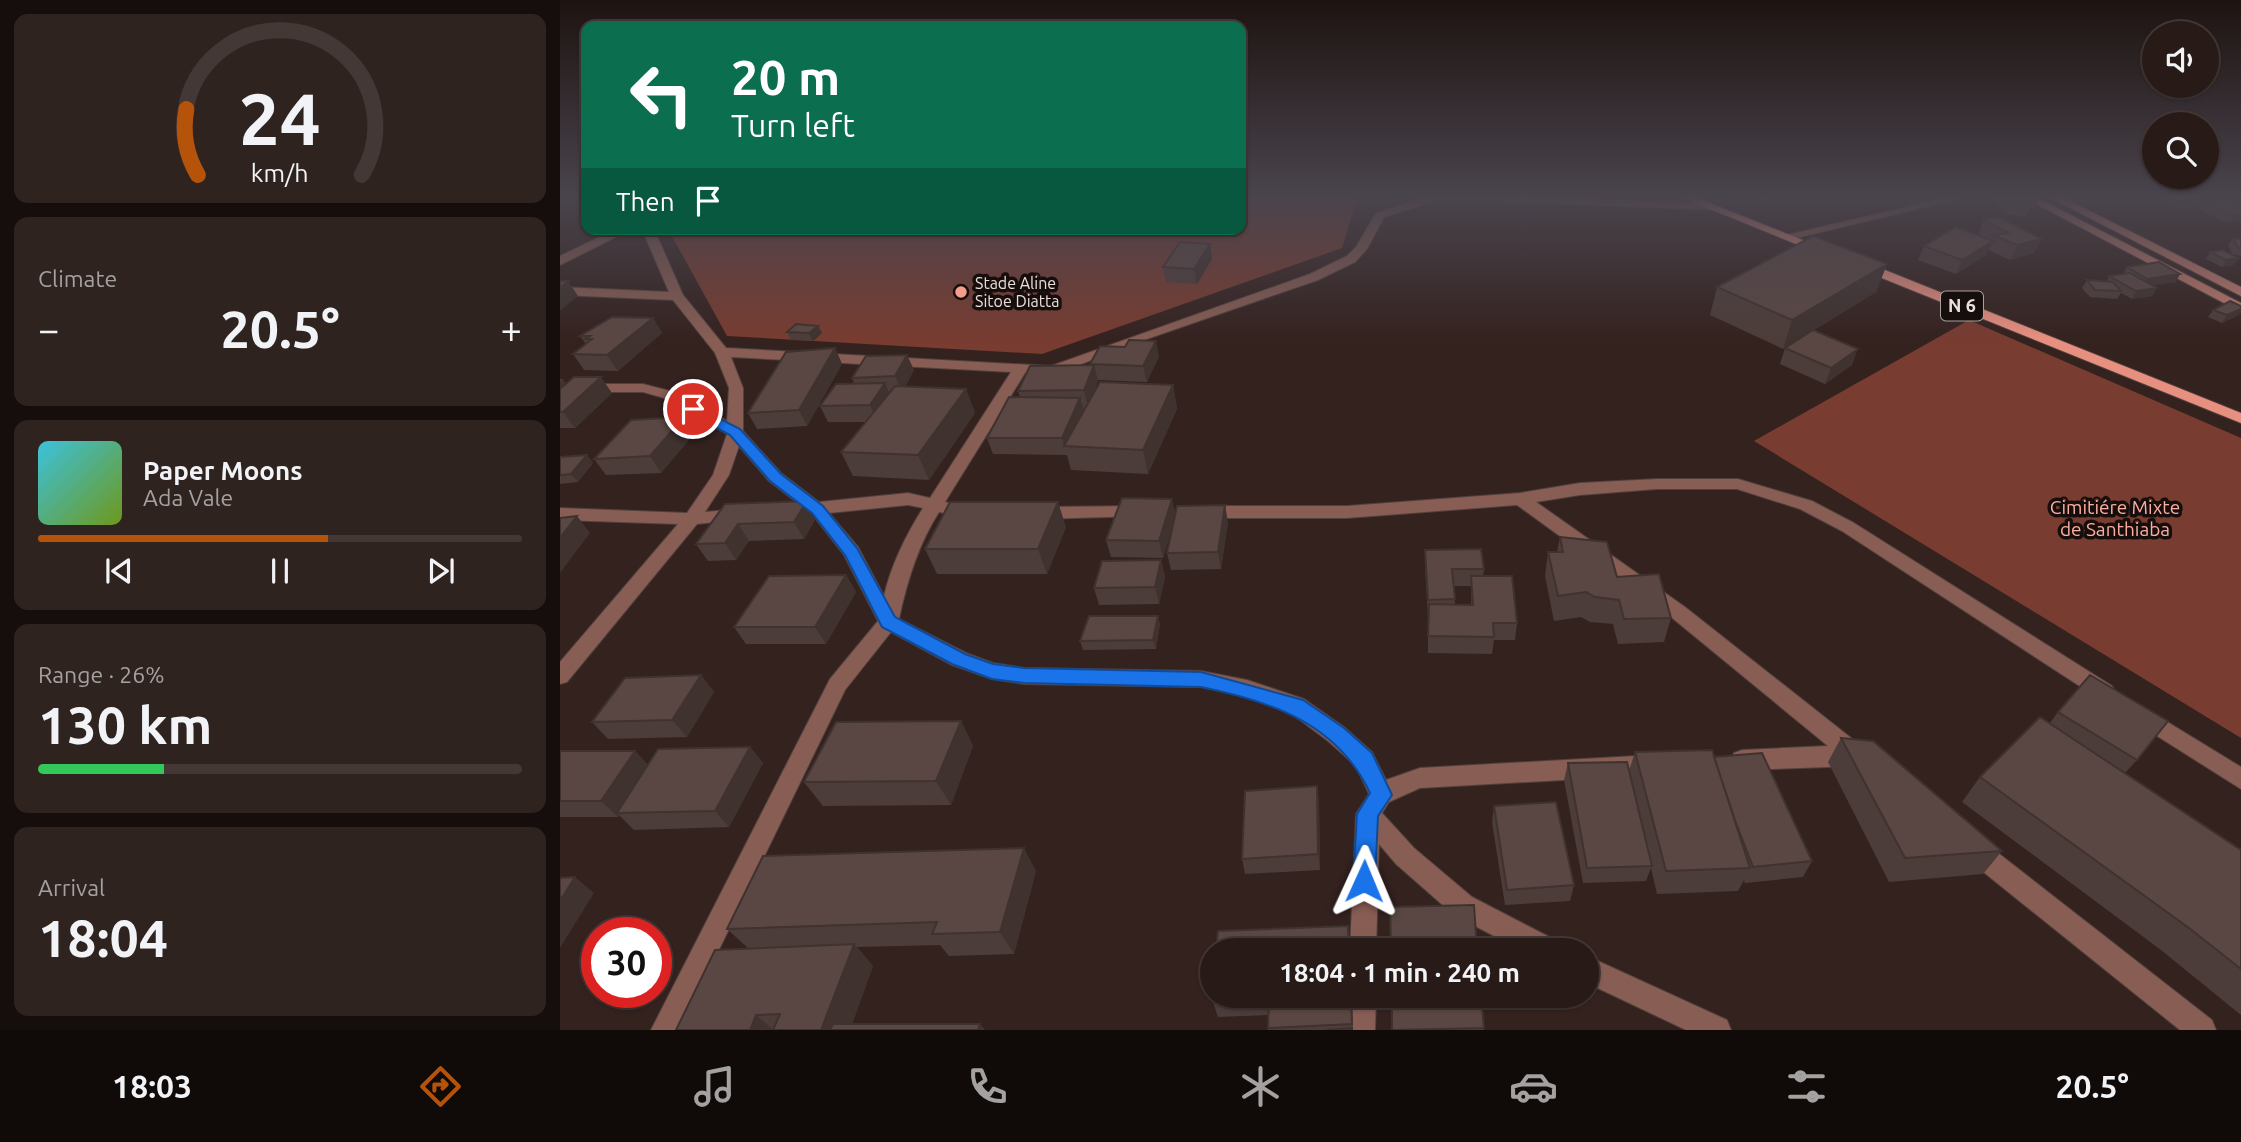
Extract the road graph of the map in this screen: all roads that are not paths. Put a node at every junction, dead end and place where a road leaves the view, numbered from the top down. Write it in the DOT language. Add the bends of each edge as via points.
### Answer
graph roads {
  1 [pos="595,244"];
  2 [pos="655,244"];
  3 [pos="1365,244"];
  4 [pos="1809,244"];
  5 [pos="2118,244"];
  6 [pos="2147,244"];
  7 [pos="560,261"];
  8 [pos="560,290"];
  9 [pos="2241,292"];
  10 [pos="677,296"];
  11 [pos="2241,308"];
  12 [pos="722,352"];
  13 [pos="1018,371"];
  14 [pos="560,388"];
  15 [pos="2241,418"];
  16 [pos="735,432"];
  17 [pos="1520,499"];
  18 [pos="937,504"];
  19 [pos="817,509"];
  20 [pos="1152,512"];
  21 [pos="1180,512"];
  22 [pos="985,513"];
  23 [pos="1027,513"];
  24 [pos="560,514"];
  25 [pos="692,519"];
  26 [pos="888,622"];
  27 [pos="560,676"];
  28 [pos="1854,754"];
  29 [pos="1718,762"];
  30 [pos="1678,764"];
  31 [pos="1876,772"];
  32 [pos="2241,779"];
  33 [pos="1374,804"];
  34 [pos="1952,832"];
  35 [pos="1364,938"];
  36 [pos="1523,938"];
  37 [pos="1599,975"];
  38 [pos="1362,1008"];
  39 [pos="665,1030"];
  40 [pos="1361,1030"];
  41 [pos="1716,1030"];
  42 [pos="2202,1030"];
  1 -- 7 [label="street"];
  2 -- 10 [label="street"];
  3 -- 13 [label="street" via="1351,259 1314,277 1139,337 1072,366"];
  4 -- 15 [label="main road, N 6"];
  5 -- 11 [label="street"];
  6 -- 9 [label="street"];
  8 -- 10 [label="street"];
  10 -- 12 [label="street"];
  12 -- 13 [label="street"];
  12 -- 16 [label="street" via="736,388"];
  13 -- 18 [label="street"];
  14 -- 16 [label="street" via="643,388 669,395"];
  16 -- 19 [label="street" via="775,477"];
  16 -- 25 [label="street" via="721,475"];
  17 -- 21 [label="street" via="1347,512"];
  17 -- 28 [label="street" via="1678,612"];
  17 -- 32 [label="street" via="1580,489 1738,484 1806,505 1848,527"];
  18 -- 19 [label="street" via="908,499"];
  18 -- 22 [label="street" via="948,510"];
  18 -- 26 [label="street" via="919,529"];
  19 -- 25 [label="street"];
  19 -- 26 [label="street" via="852,552"];
  20 -- 23 [label="street"];
  24 -- 25 [label="street"];
  25 -- 27 [label="street"];
  26 -- 33 [label="street" via="992,671 1024,676 1201,679 1296,705 1364,759"];
  26 -- 39 [label="street" via="838,685"];
  28 -- 29 [label="street"];
  28 -- 31 [label="street"];
  30 -- 33 [label="street" via="1420,778 1398,785"];
  33 -- 35 [label="street"];
  33 -- 36 [label="street" via="1405,856 1463,906"];
  34 -- 42 [label="street"];
  37 -- 41 [label="street"];
  38 -- 40 [label="street"];
}
